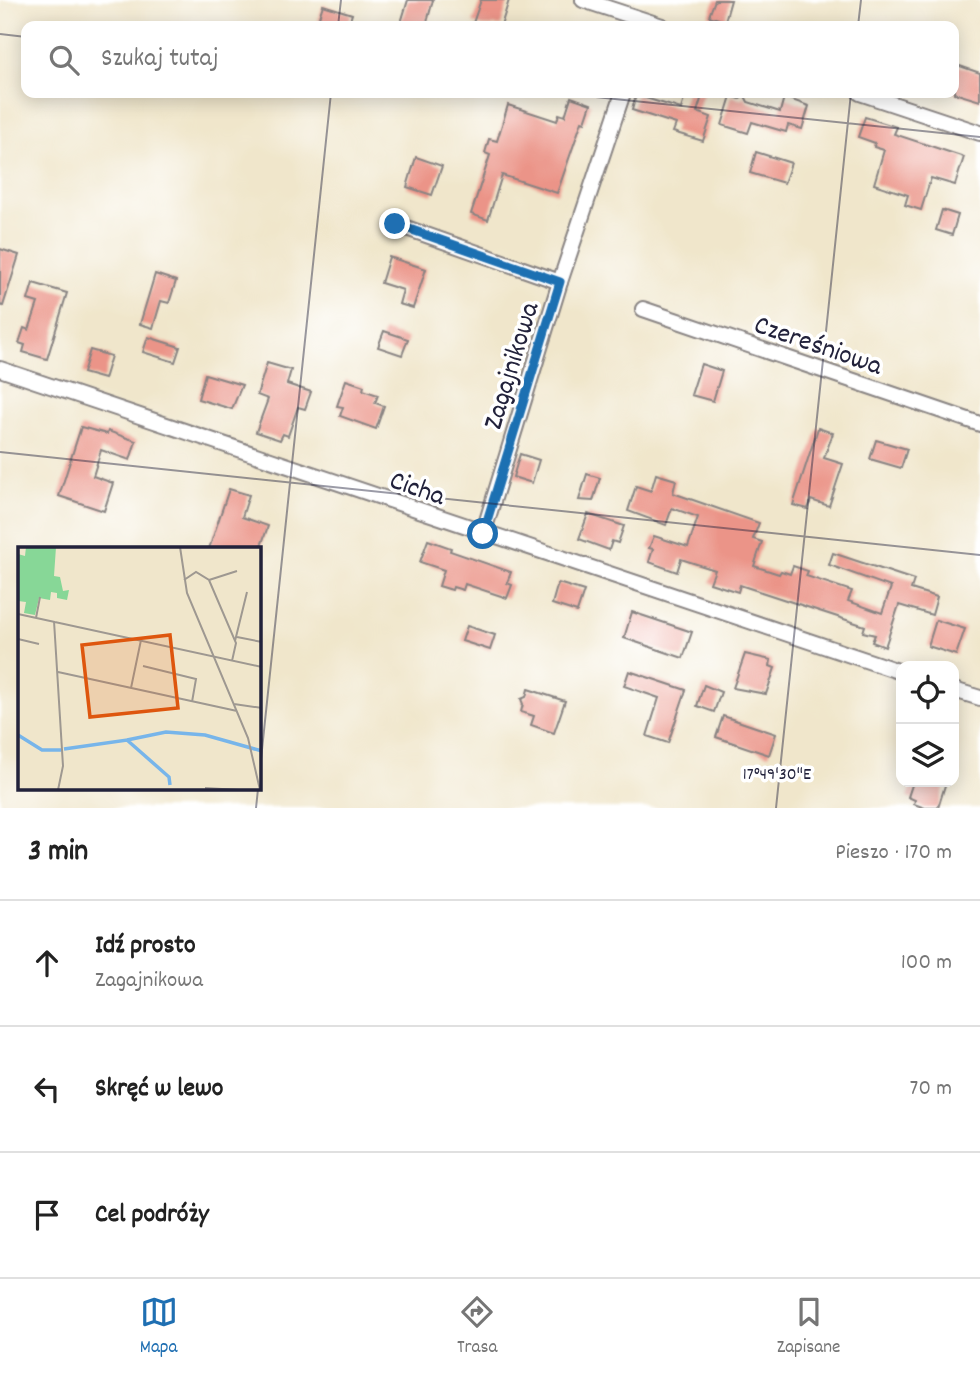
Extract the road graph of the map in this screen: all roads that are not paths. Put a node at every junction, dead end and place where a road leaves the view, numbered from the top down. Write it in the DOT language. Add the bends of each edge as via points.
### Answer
graph roads {
  1 [pos="583,0"];
  2 [pos="638,21"];
  3 [pos="621,98"];
  4 [pos="875,98"];
  5 [pos="980,133"];
  6 [pos="395,224"];
  7 [pos="560,282"];
  8 [pos="643,309"];
  9 [pos="0,369"];
  10 [pos="980,424"];
  11 [pos="483,534"];
  12 [pos="896,670"];
  13 [pos="959,692"];
  14 [pos="980,698"];
  1 -- 2 [label="street"];
  3 -- 7 [label="street, Zagajnikowa"];
  4 -- 5 [label="street"];
  6 -- 7 [label="street"];
  7 -- 11 [label="street, Zagajnikowa"];
  8 -- 10 [label="street, Czereśniowa"];
  9 -- 11 [label="street, Cicha"];
  11 -- 12 [label="street, Cicha"];
  13 -- 14 [label="street"];
}
